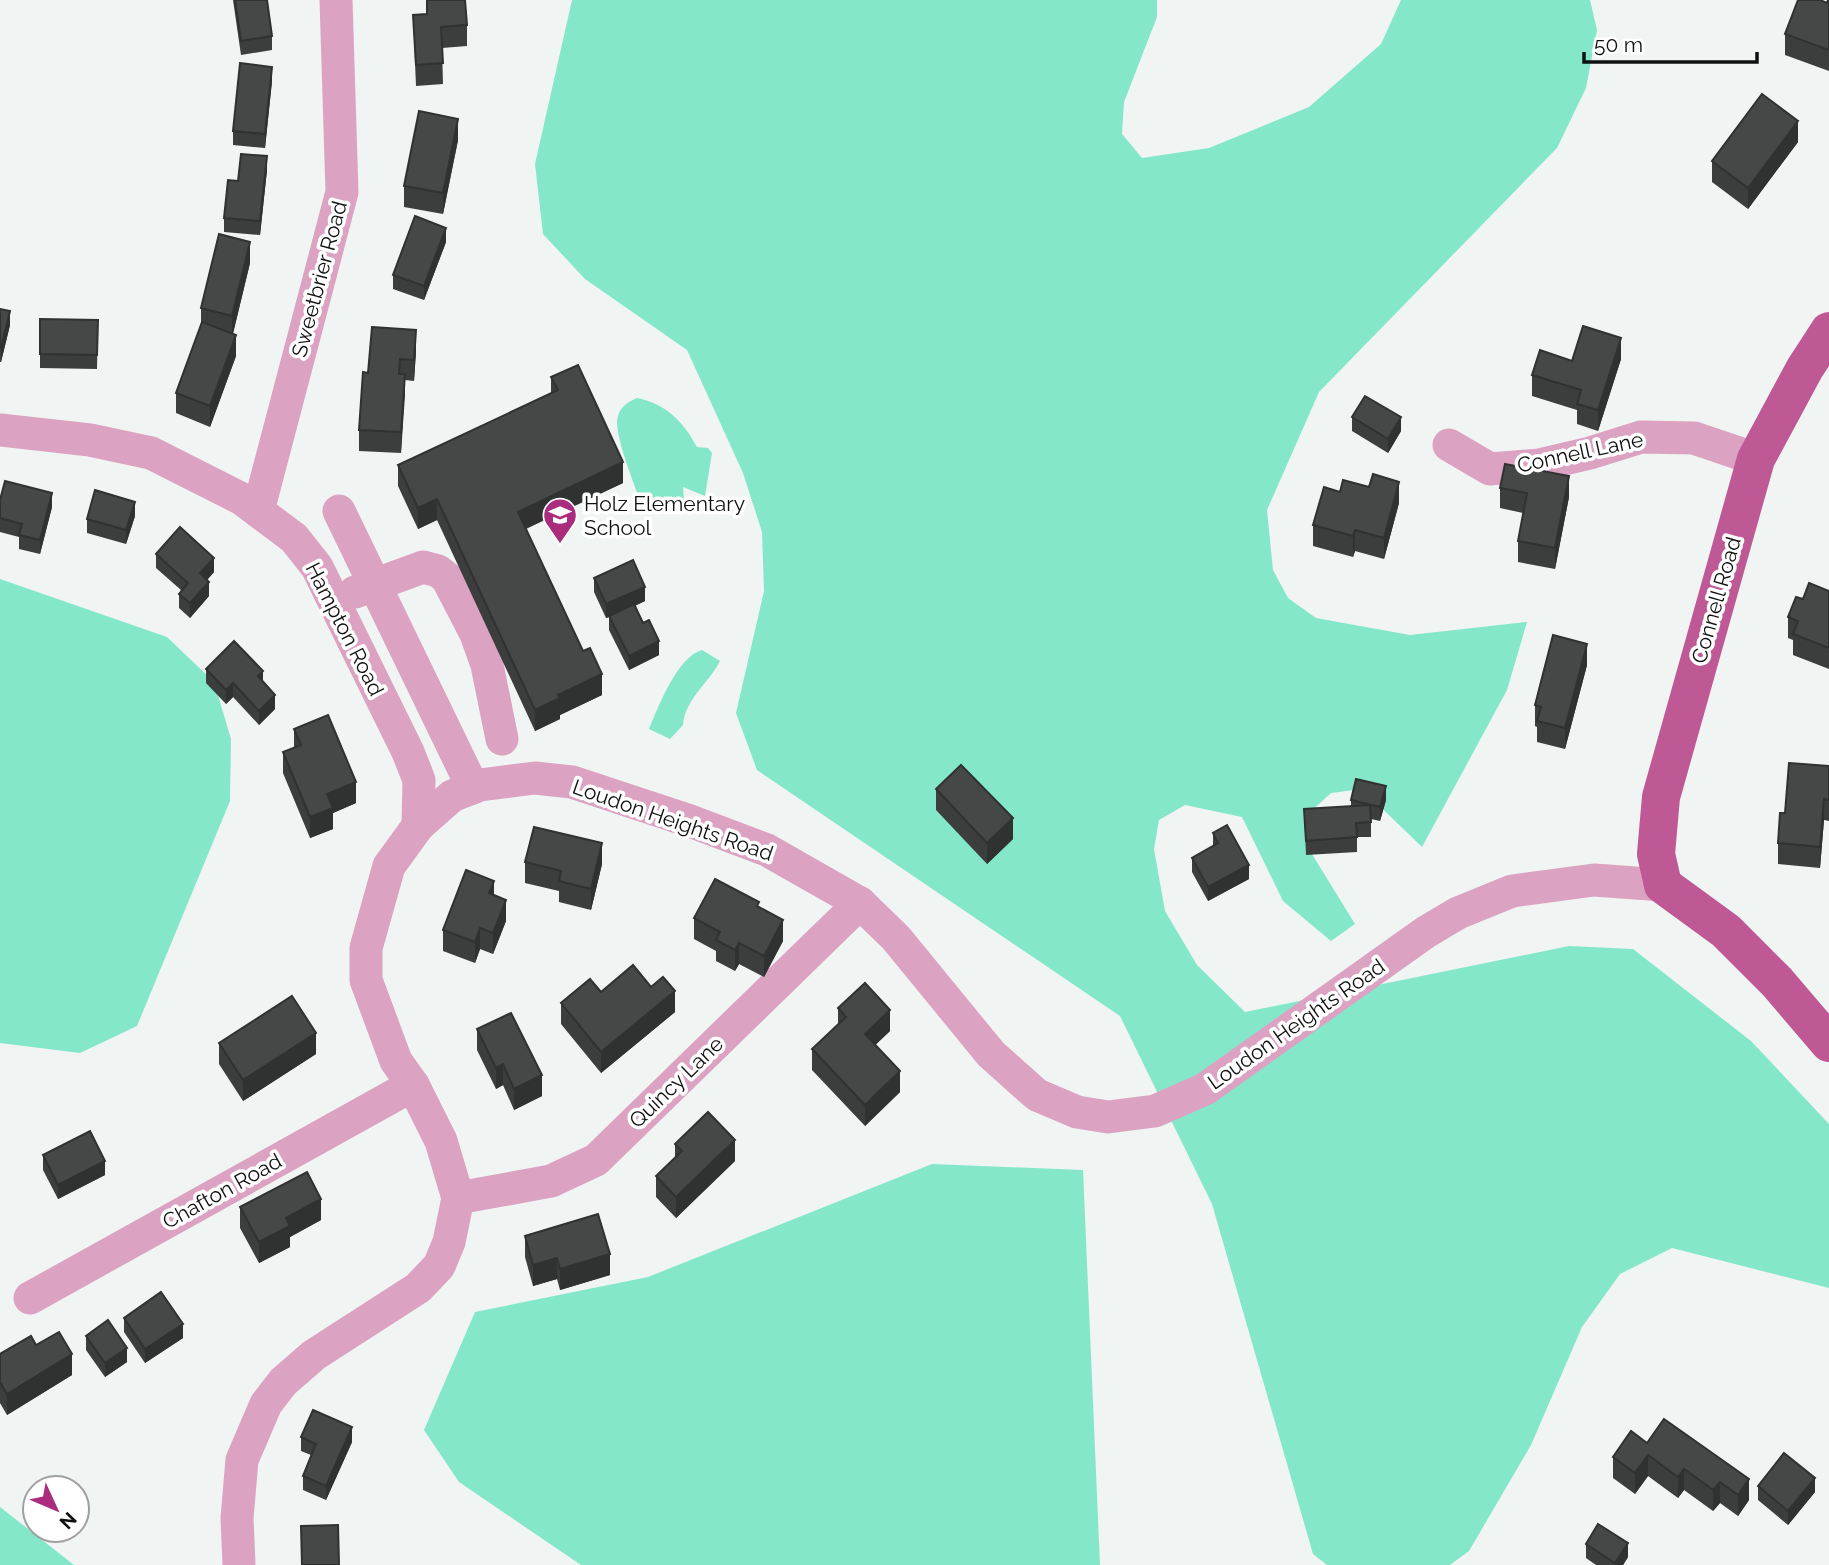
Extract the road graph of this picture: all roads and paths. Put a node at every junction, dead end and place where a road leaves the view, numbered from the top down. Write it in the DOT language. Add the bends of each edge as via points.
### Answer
graph roads {
  1 [pos="336,0"];
  2 [pos="1829,331"];
  3 [pos="0,430"];
  4 [pos="1449,445"];
  5 [pos="1756,460"];
  6 [pos="258,511"];
  7 [pos="339,511"];
  8 [pos="374,584"];
  9 [pos="334,601"];
  10 [pos="502,739"];
  11 [pos="472,788"];
  12 [pos="418,826"];
  13 [pos="1663,885"];
  14 [pos="860,903"];
  15 [pos="1829,1043"];
  16 [pos="413,1085"];
  17 [pos="458,1198"];
  18 [pos="30,1298"];
  19 [pos="239,1565"];
  1 -- 6 [label="street, Sweetbrier Road" via="342,192"];
  2 -- 5 [label="main road, Connell Road"];
  3 -- 6 [label="street, Hampton Road" via="90,440 151,453"];
  4 -- 5 [label="street, Connell Lane" via="1490,469 1539,465 1641,437 1694,438"];
  5 -- 13 [label="main road, Connell Road" via="1661,797 1656,854"];
  6 -- 9 [label="street, Hampton Road" via="294,538 317,567"];
  7 -- 8 [label="street"];
  8 -- 9 [label="street"];
  8 -- 10 [label="street" via="423,568 447,578 487,665"];
  8 -- 11 [label="street"];
  9 -- 12 [label="street, Hampton Road" via="419,780"];
  11 -- 12 [label="street, Loudon Heights Road" via="452,796"];
  11 -- 14 [label="street, Loudon Heights Road" via="535,778 572,782 767,850"];
  12 -- 16 [label="street, Loudon Heights Road" via="389,866 366,948 366,981 396,1062"];
  13 -- 14 [label="street, Loudon Heights Road" via="1594,880 1512,891 1458,913 1205,1089 1155,1111 1108,1117 1077,1112 1037,1095 991,1054 896,938"];
  13 -- 15 [label="main road" via="1726,931"];
  14 -- 17 [label="street, Quincy Lane" via="596,1160 551,1181"];
  16 -- 17 [label="street, Loudon Heights Road" via="441,1141"];
  16 -- 18 [label="street, Chafton Road"];
  17 -- 19 [label="street, Loudon Heights Road" via="439,1266 418,1288 314,1355 266,1404 242,1460"];
}
